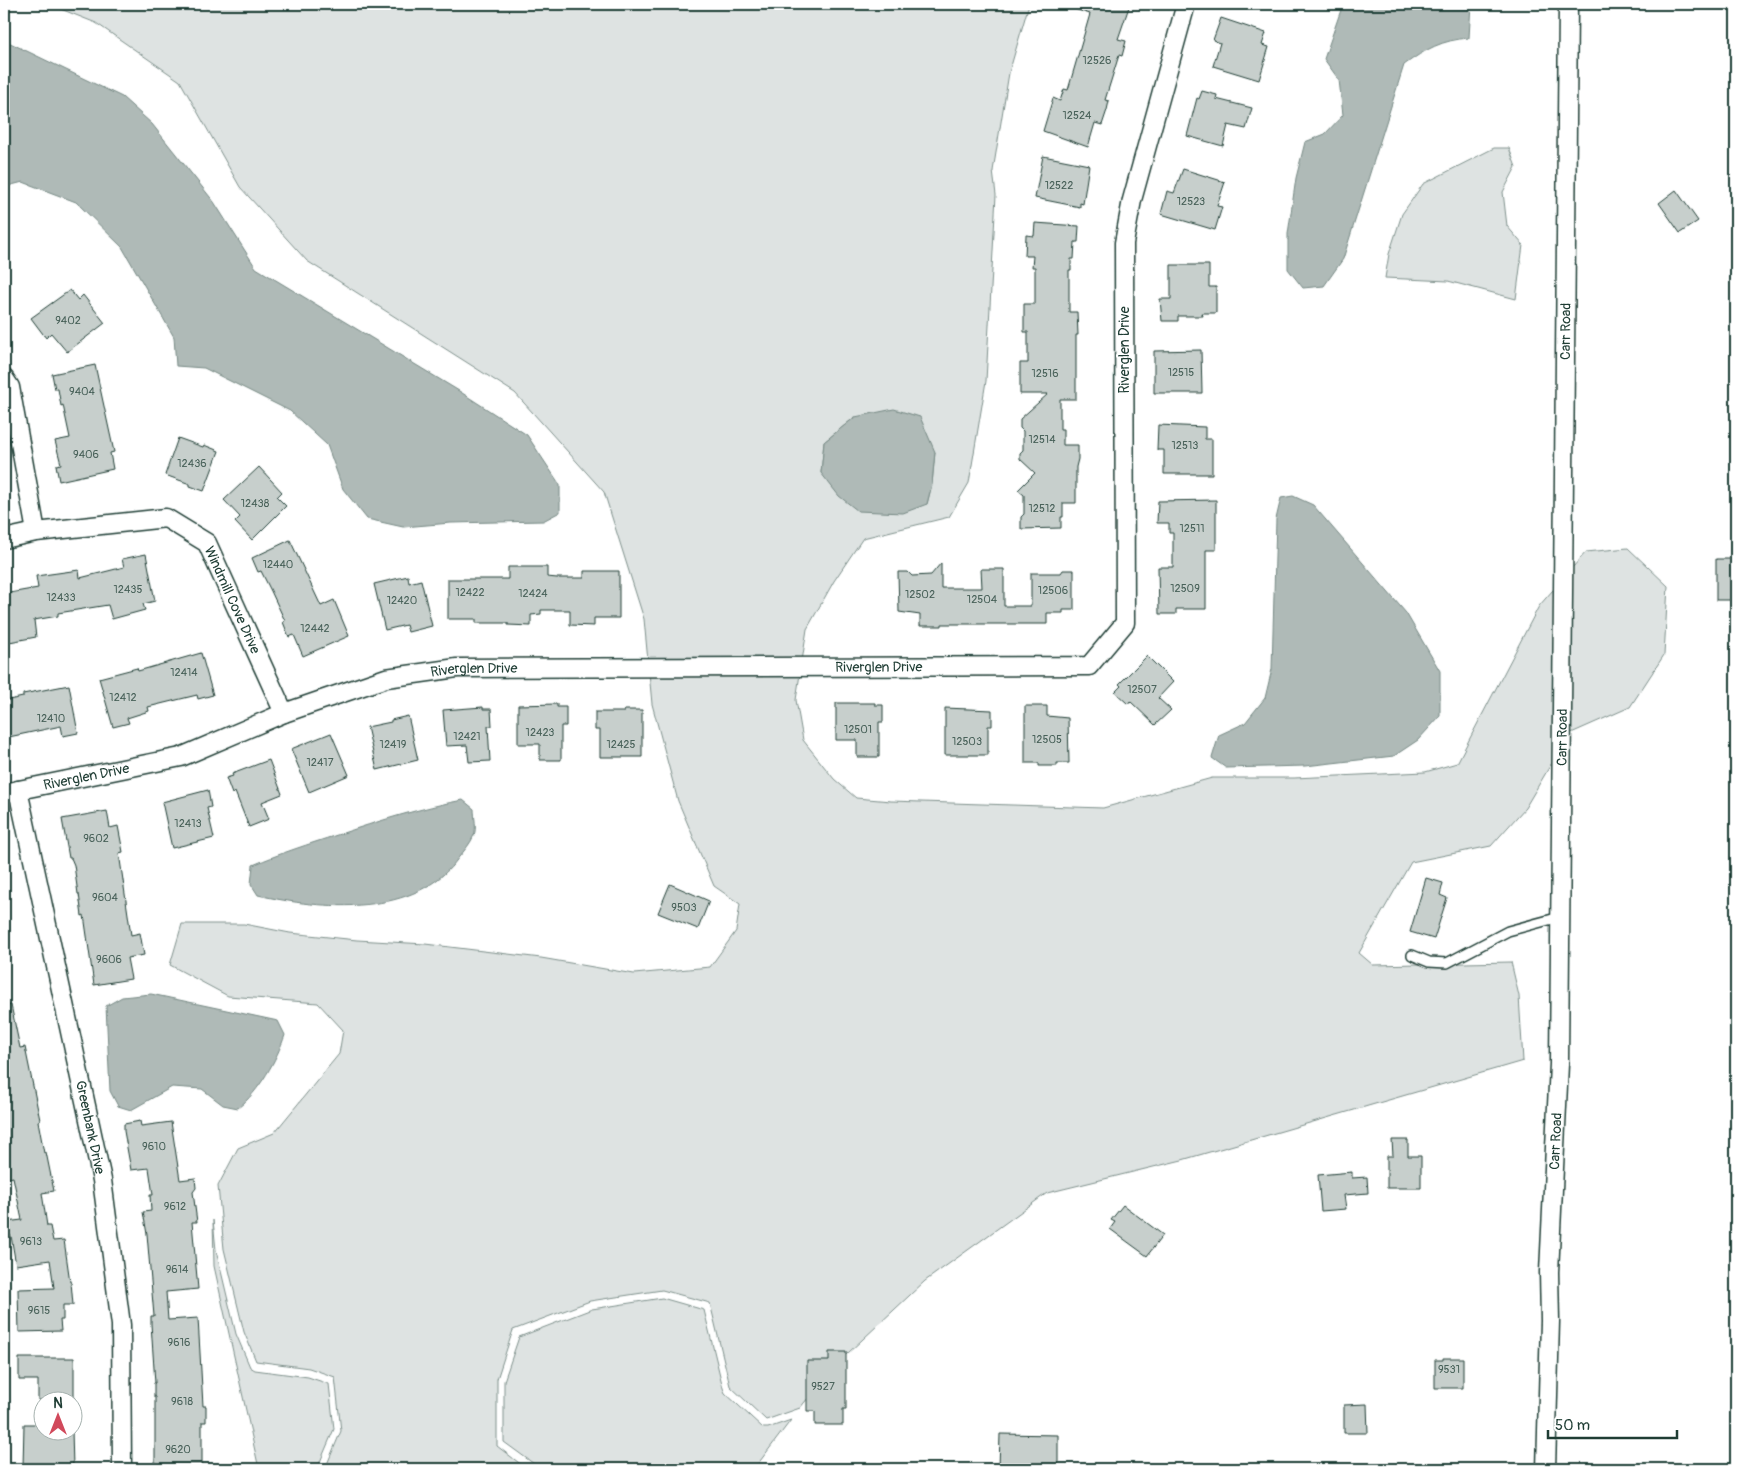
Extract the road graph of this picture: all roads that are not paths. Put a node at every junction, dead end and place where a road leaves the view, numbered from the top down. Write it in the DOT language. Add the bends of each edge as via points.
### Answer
graph roads {
  1 [pos="1186,4"];
  2 [pos="1568,4"];
  3 [pos="4,378"];
  4 [pos="36,532"];
  5 [pos="4,539"];
  6 [pos="284,713"];
  7 [pos="11,792"];
  8 [pos="1560,917"];
  9 [pos="1412,956"];
  10 [pos="122,1469"];
  11 [pos="1546,1469"];
  1 -- 6 [label="street, Riverglen Drive" via="1132,200 1124,243 1125,623 1089,666 457,668 386,678"];
  2 -- 8 [label="street, Carr Road"];
  3 -- 4 [label="street" via="10,387"];
  4 -- 5 [label="street, Windmill Cove Drive"];
  4 -- 6 [label="street, Windmill Cove Drive" via="166,518 207,543"];
  6 -- 7 [label="street, Riverglen Drive" via="181,757"];
  7 -- 10 [label="street, Greenbank Drive" via="102,1180 121,1325"];
  8 -- 9 [label="lane" via="1508,931 1447,963 1429,962"];
  8 -- 11 [label="street, Carr Road" via="1559,1064 1549,1272"];
}
